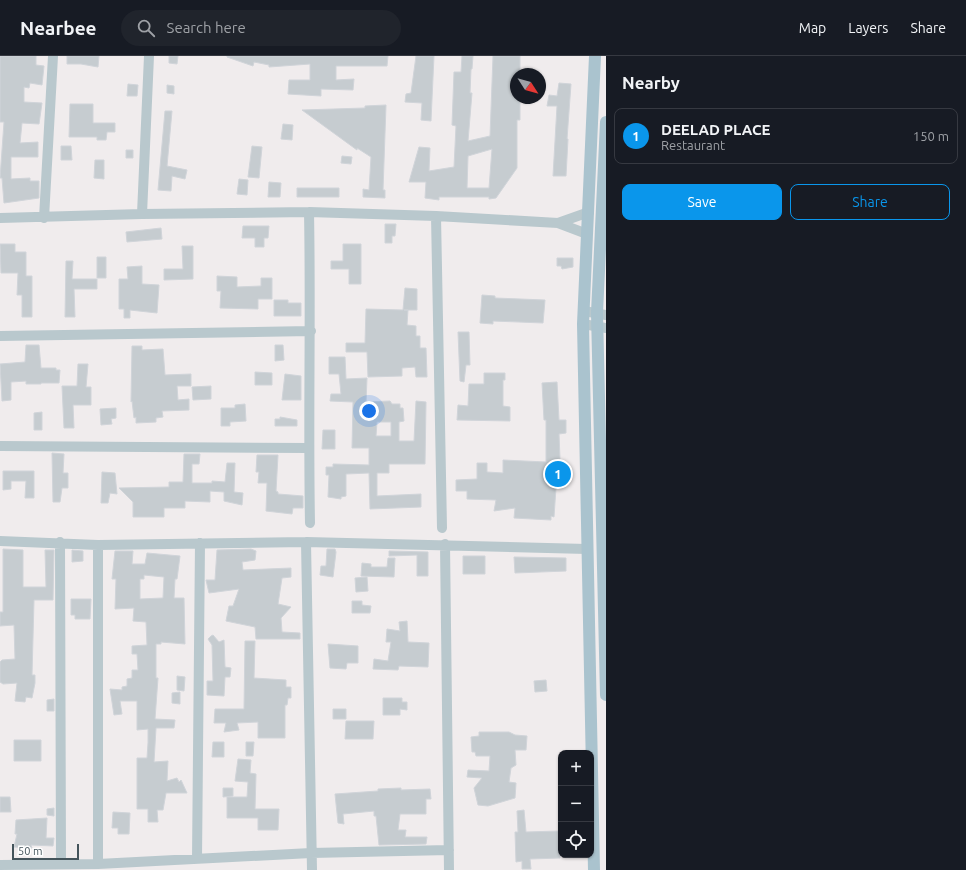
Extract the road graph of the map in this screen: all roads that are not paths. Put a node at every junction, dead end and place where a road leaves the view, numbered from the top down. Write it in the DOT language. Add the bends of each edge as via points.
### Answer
graph roads {
  1 [pos="52,56"];
  2 [pos="149,56"];
  3 [pos="595,56"];
  4 [pos="606,122"];
  5 [pos="605,164"];
  6 [pos="309,212"];
  7 [pos="589,212"];
  8 [pos="142,214"];
  9 [pos="436,216"];
  10 [pos="0,218"];
  11 [pos="44,218"];
  12 [pos="558,223"];
  13 [pos="587,234"];
  14 [pos="584,312"];
  15 [pos="602,314"];
  16 [pos="583,324"];
  17 [pos="602,327"];
  18 [pos="311,332"];
  19 [pos="0,336"];
  20 [pos="0,446"];
  21 [pos="309,448"];
  22 [pos="310,523"];
  23 [pos="442,528"];
  24 [pos="0,541"];
  25 [pos="60,542"];
  26 [pos="306,542"];
  27 [pos="200,543"];
  28 [pos="98,544"];
  29 [pos="445,544"];
  30 [pos="587,549"];
  31 [pos="606,695"];
  32 [pos="449,850"];
  33 [pos="312,853"];
  34 [pos="197,859"];
  35 [pos="61,863"];
  36 [pos="98,864"];
  37 [pos="0,865"];
  38 [pos="312,870"];
  39 [pos="449,870"];
  40 [pos="594,870"];
  1 -- 11 [label="street"];
  2 -- 8 [label="street"];
  3 -- 7 [label="main road"];
  4 -- 5 [label="main road"];
  5 -- 15 [label="main road"];
  6 -- 8 [label="street"];
  6 -- 9 [label="street"];
  6 -- 18 [label="street"];
  7 -- 12 [label="street"];
  7 -- 13 [label="main road"];
  8 -- 11 [label="street"];
  9 -- 12 [label="street"];
  9 -- 23 [label="street"];
  10 -- 11 [label="street"];
  12 -- 13 [label="street"];
  13 -- 14 [label="main road"];
  14 -- 15 [label="street"];
  14 -- 16 [label="main road"];
  15 -- 17 [label="main road"];
  16 -- 17 [label="street"];
  16 -- 30 [label="main road"];
  17 -- 31 [label="main road"];
  18 -- 19 [label="street"];
  18 -- 21 [label="street"];
  20 -- 21 [label="street"];
  21 -- 22 [label="street"];
  24 -- 25 [label="street"];
  25 -- 28 [label="street"];
  25 -- 35 [label="street"];
  26 -- 27 [label="street"];
  26 -- 29 [label="street"];
  26 -- 33 [label="street"];
  27 -- 28 [label="street"];
  27 -- 34 [label="street"];
  28 -- 36 [label="street"];
  29 -- 30 [label="street"];
  29 -- 32 [label="street"];
  30 -- 40 [label="main road"];
  32 -- 33 [label="street"];
  32 -- 39 [label="street"];
  33 -- 34 [label="street"];
  33 -- 38 [label="street"];
  34 -- 36 [label="street"];
  35 -- 36 [label="street"];
  35 -- 37 [label="street"];
}
